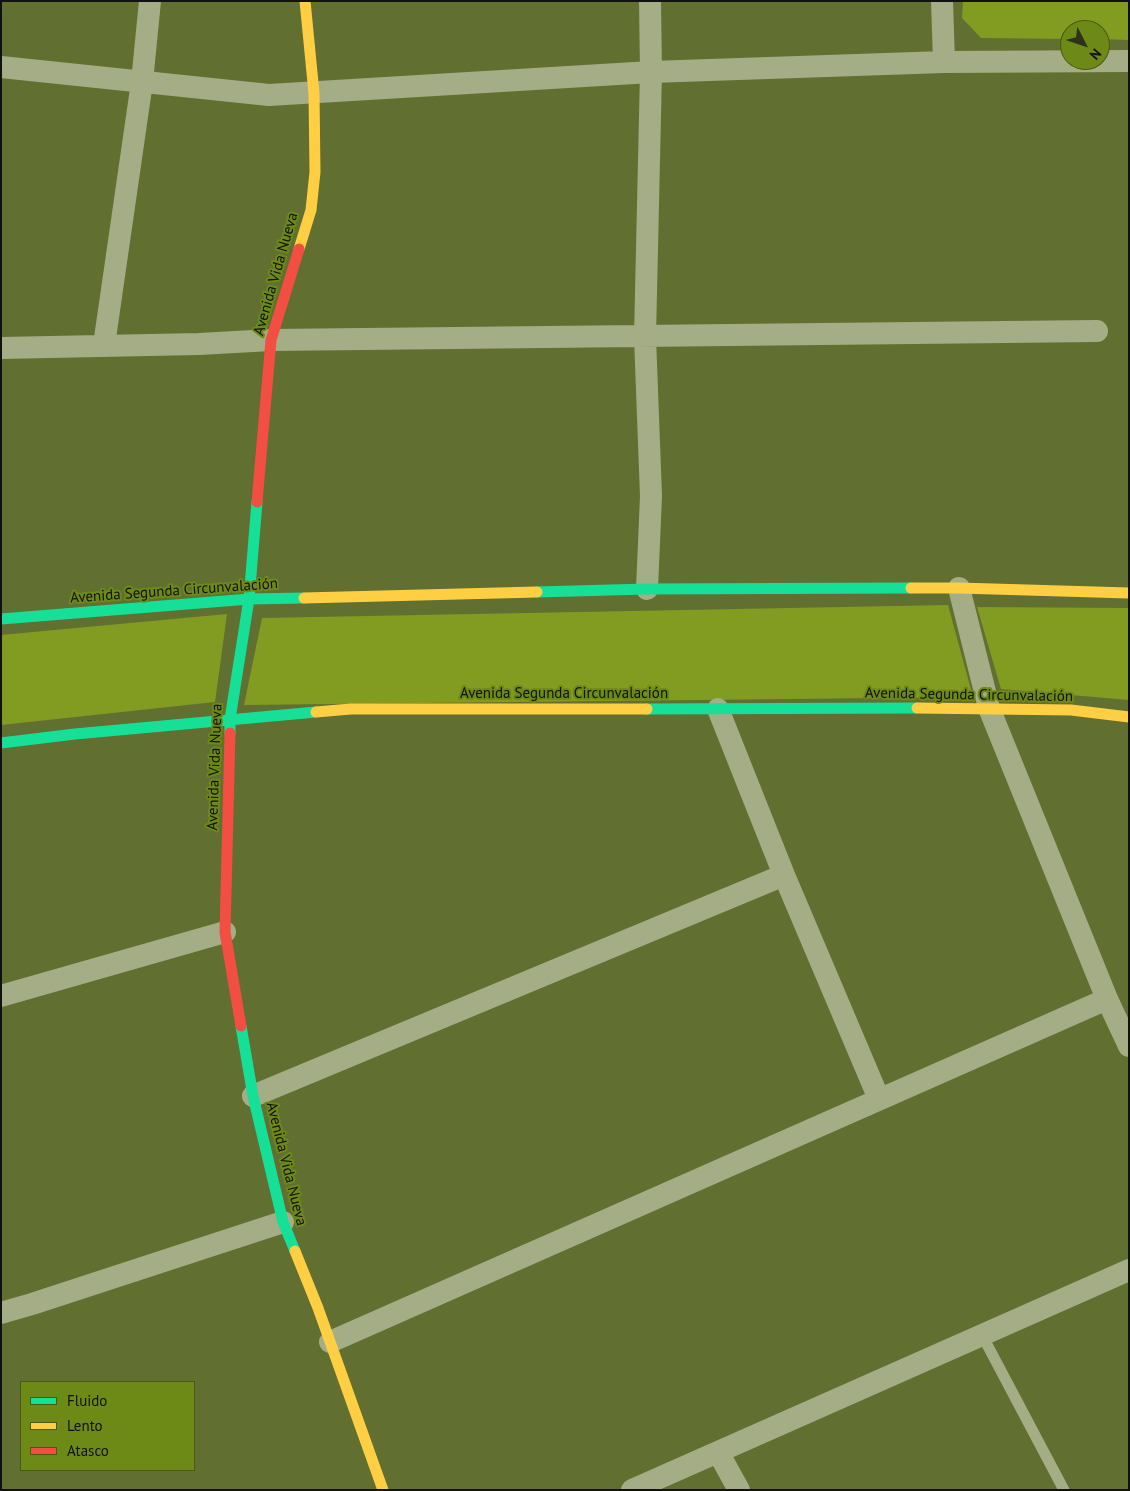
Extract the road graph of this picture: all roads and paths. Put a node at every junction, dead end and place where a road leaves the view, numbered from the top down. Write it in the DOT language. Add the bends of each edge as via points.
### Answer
graph roads {
  1 [pos="150,1"];
  2 [pos="305,1"];
  3 [pos="650,1"];
  4 [pos="942,1"];
  5 [pos="1129,60"];
  6 [pos="944,62"];
  7 [pos="1,68"];
  8 [pos="651,72"];
  9 [pos="142,82"];
  10 [pos="314,93"];
  11 [pos="1097,331"];
  12 [pos="645,337"];
  13 [pos="271,340"];
  14 [pos="104,345"];
  15 [pos="1,348"];
  16 [pos="959,588"];
  17 [pos="646,589"];
  18 [pos="1129,593"];
  19 [pos="249,599"];
  20 [pos="1,619"];
  21 [pos="989,708"];
  22 [pos="718,709"];
  23 [pos="1129,716"];
  24 [pos="230,719"];
  25 [pos="1,743"];
  26 [pos="784,875"];
  27 [pos="225,932"];
  28 [pos="1,996"];
  29 [pos="1107,999"];
  30 [pos="1129,1046"];
  31 [pos="253,1096"];
  32 [pos="879,1099"];
  33 [pos="283,1222"];
  34 [pos="1129,1270"];
  35 [pos="1,1313"];
  36 [pos="982,1335"];
  37 [pos="330,1342"];
  38 [pos="718,1452"];
  39 [pos="383,1490"];
  40 [pos="632,1490"];
  41 [pos="739,1490"];
  42 [pos="1064,1490"];
  1 -- 9 [label="street"];
  2 -- 10 [label="street, Avenida Vida Nueva"];
  3 -- 8 [label="street"];
  4 -- 6 [label="street"];
  5 -- 6 [label="street"];
  6 -- 8 [label="street"];
  7 -- 9 [label="street"];
  8 -- 10 [label="street"];
  8 -- 12 [label="street"];
  9 -- 10 [label="street" via="269,95"];
  9 -- 14 [label="street"];
  10 -- 13 [label="street, Avenida Vida Nueva" via="315,172 311,210"];
  11 -- 12 [label="street"];
  12 -- 13 [label="street"];
  12 -- 17 [label="street" via="651,496"];
  13 -- 14 [label="street"];
  13 -- 19 [label="street, Avenida Vida Nueva"];
  14 -- 15 [label="street"];
  16 -- 17 [label="street, Avenida Segunda Circunvalación"];
  16 -- 18 [label="street, Avenida Segunda Circunvalación"];
  16 -- 21 [label="street"];
  17 -- 19 [label="street, Avenida Segunda Circunvalación"];
  19 -- 20 [label="street, Avenida Segunda Circunvalación"];
  19 -- 24 [label="street, Avenida Vida Nueva"];
  21 -- 22 [label="street, Avenida Segunda Circunvalación"];
  21 -- 23 [label="street, Avenida Segunda Circunvalación" via="1071,710"];
  21 -- 29 [label="street"];
  22 -- 24 [label="street, Avenida Segunda Circunvalación" via="351,709"];
  22 -- 26 [label="street"];
  24 -- 25 [label="street, Avenida Segunda Circunvalación"];
  24 -- 27 [label="street, Avenida Vida Nueva"];
  26 -- 31 [label="street"];
  26 -- 32 [label="street"];
  27 -- 28 [label="street"];
  27 -- 31 [label="street, Avenida Vida Nueva"];
  29 -- 30 [label="street"];
  29 -- 32 [label="street"];
  31 -- 33 [label="street, Avenida Vida Nueva"];
  32 -- 37 [label="street"];
  33 -- 35 [label="street"];
  33 -- 37 [label="street, Avenida Vida Nueva"];
  34 -- 36 [label="street"];
  36 -- 38 [label="street"];
  36 -- 42 [label="lane"];
  37 -- 39 [label="street, Avenida Vida Nueva"];
  38 -- 40 [label="street"];
  38 -- 41 [label="street"];
}
